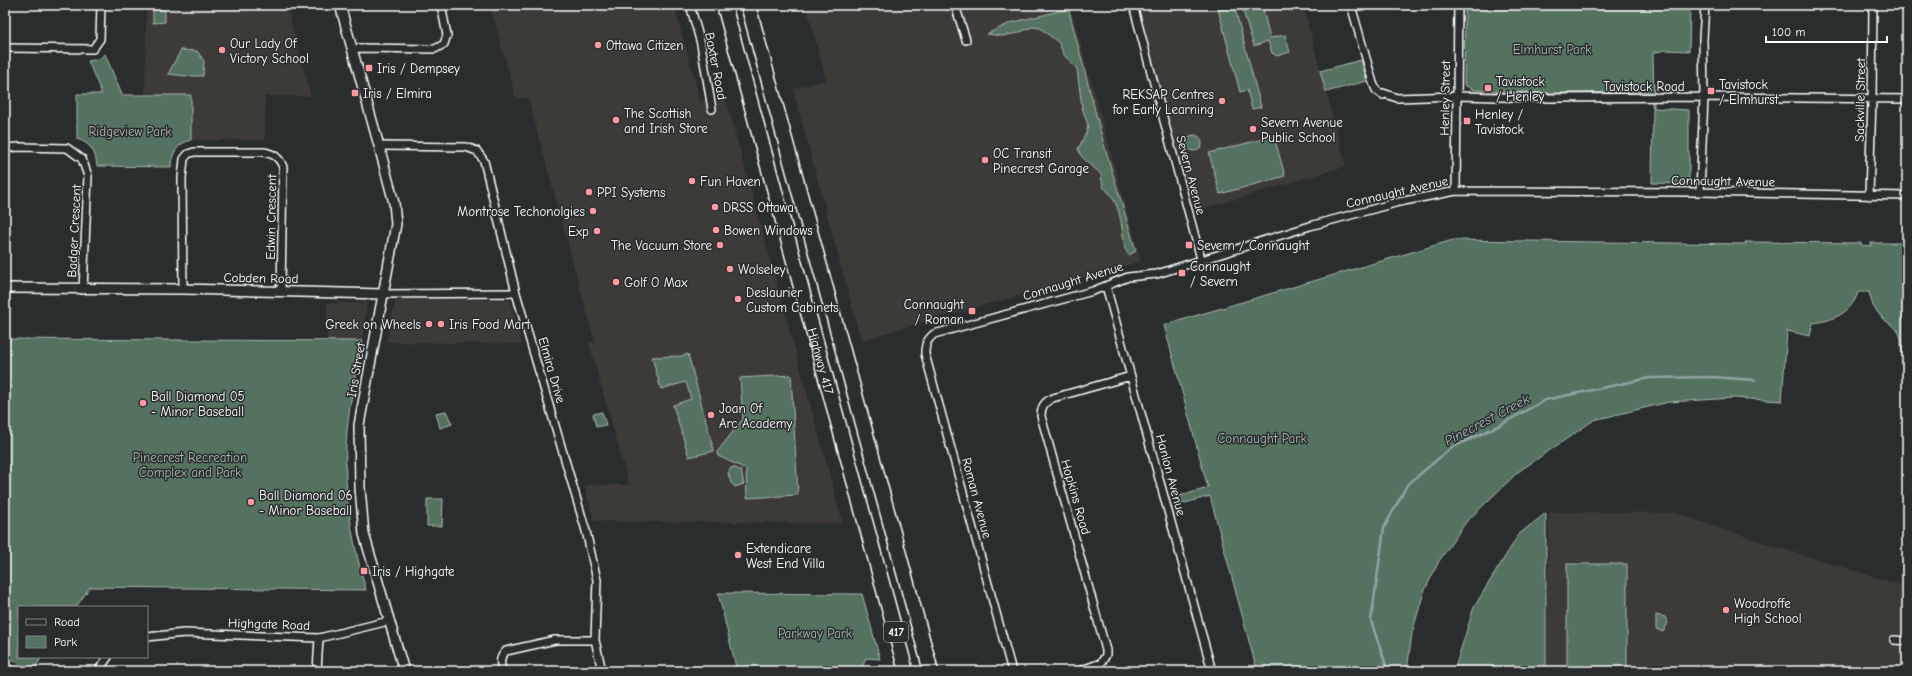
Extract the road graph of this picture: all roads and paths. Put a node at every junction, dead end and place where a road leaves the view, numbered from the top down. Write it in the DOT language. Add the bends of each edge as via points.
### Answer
graph roads {
  1 [pos="101,5"];
  2 [pos="340,5"];
  3 [pos="441,5"];
  4 [pos="690,5"];
  5 [pos="724,5"];
  6 [pos="748,5"];
  7 [pos="955,5"];
  8 [pos="1133,5"];
  9 [pos="1351,5"];
  10 [pos="1458,5"];
  11 [pos="1705,5"];
  12 [pos="1873,5"];
  13 [pos="966,40"];
  14 [pos="5,48"];
  15 [pos="352,50"];
  16 [pos="1457,96"];
  17 [pos="1704,97"];
  18 [pos="1872,99"];
  19 [pos="1907,99"];
  20 [pos="712,109"];
  21 [pos="379,146"];
  22 [pos="5,148"];
  23 [pos="1456,191"];
  24 [pos="1700,192"];
  25 [pos="1869,196"];
  26 [pos="1907,196"];
  27 [pos="1201,259"];
  28 [pos="1106,286"];
  29 [pos="5,288"];
  30 [pos="183,289"];
  31 [pos="83,290"];
  32 [pos="281,291"];
  33 [pos="516,293"];
  34 [pos="382,294"];
  35 [pos="934,334"];
  36 [pos="1131,376"];
  37 [pos="389,621"];
  38 [pos="148,636"];
  39 [pos="319,638"];
  40 [pos="595,640"];
  41 [pos="1894,640"];
  42 [pos="1907,641"];
  43 [pos="107,658"];
  44 [pos="5,667"];
  45 [pos="11,671"];
  46 [pos="98,671"];
  47 [pos="317,671"];
  48 [pos="404,671"];
  49 [pos="502,671"];
  50 [pos="602,671"];
  51 [pos="906,671"];
  52 [pos="931,671"];
  53 [pos="1012,671"];
  54 [pos="1079,671"];
  55 [pos="1212,671"];
  1 -- 14 [label="street" via="100,39 93,48"];
  2 -- 15 [label="street, Iris Street"];
  3 -- 15 [label="street" via="447,35 444,44 435,49"];
  4 -- 20 [label="street, Baxter Road" via="701,44"];
  5 -- 51 [label="highway, Highway 417 / 417"];
  6 -- 52 [label="highway, 417"];
  7 -- 13 [label="street"];
  8 -- 27 [label="street, Severn Avenue"];
  9 -- 16 [label="street, Tavistock Road" via="1376,90 1383,95 1397,98"];
  10 -- 16 [label="street, Henley Street"];
  11 -- 17 [label="street"];
  12 -- 18 [label="street, Sackville Street"];
  15 -- 21 [label="street, Iris Street"];
  16 -- 17 [label="street, Tavistock Road"];
  16 -- 23 [label="street, Henley Street"];
  17 -- 18 [label="street, Tavistock Road"];
  17 -- 24 [label="street"];
  18 -- 19 [label="street, Tavistock Road"];
  18 -- 25 [label="street, Sackville Street"];
  21 -- 33 [label="street, Elmira Drive" via="466,147 477,151 484,161 489,178"];
  21 -- 34 [label="street, Iris Street" via="394,203 396,224"];
  22 -- 31 [label="street, Badger Crescent" via="67,148 82,159 88,176"];
  23 -- 24 [label="street, Connaught Avenue"];
  23 -- 27 [label="street, Connaught Avenue" via="1405,200"];
  24 -- 25 [label="street, Connaught Avenue"];
  25 -- 26 [label="street, Connaught Avenue"];
  27 -- 28 [label="street, Connaught Avenue" via="1152,275 1128,277"];
  28 -- 35 [label="street, Connaught Avenue"];
  28 -- 36 [label="street, Hanlon Avenue"];
  29 -- 31 [label="street, Cobden Road"];
  30 -- 31 [label="street, Cobden Road"];
  30 -- 32 [label="street, Cobden Road"];
  30 -- 32 [label="street, Edwin Crescent" via="184,158 194,152 264,152 280,158 283,167"];
  32 -- 34 [label="street, Cobden Road"];
  33 -- 34 [label="street, Cobden Road"];
  33 -- 40 [label="street, Elmira Drive" via="586,531 597,580"];
  34 -- 37 [label="street, Iris Street" via="360,425 360,488 364,534"];
  35 -- 53 [label="street, Roman Avenue" via="924,346 925,354"];
  36 -- 54 [label="street, Hopkins Road" via="1052,398 1047,400 1041,410 1106,650 1101,663"];
  36 -- 55 [label="street, Hanlon Avenue"];
  37 -- 39 [label="street, Highgate Road"];
  37 -- 48 [label="street, Iris Street"];
  38 -- 39 [label="street, Highgate Road" via="184,633"];
  39 -- 47 [label="street"];
  40 -- 49 [label="street" via="555,640 506,651 501,656"];
  40 -- 50 [label="street, Elmira Drive"];
  41 -- 42 [label="street"];
  43 -- 46 [label="street"];
  44 -- 45 [label="street"];
}
